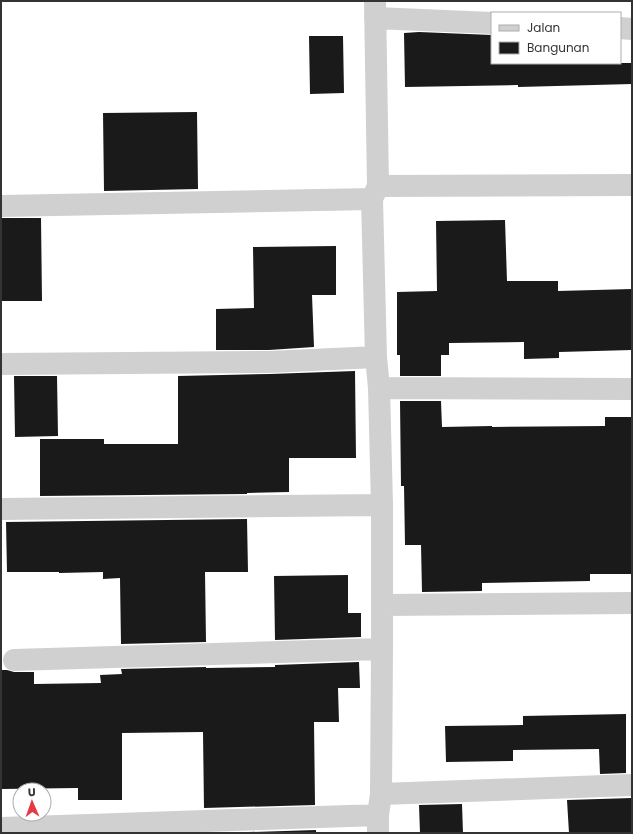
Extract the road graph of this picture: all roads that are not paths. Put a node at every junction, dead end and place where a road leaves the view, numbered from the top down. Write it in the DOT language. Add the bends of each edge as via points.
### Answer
graph roads {
  1 [pos="375,9"];
  2 [pos="491,23"];
  3 [pos="621,28"];
  4 [pos="632,29"];
  5 [pos="632,185"];
  6 [pos="375,193"];
  7 [pos="1,206"];
  8 [pos="376,357"];
  9 [pos="1,364"];
  10 [pos="379,388"];
  11 [pos="632,389"];
  12 [pos="382,505"];
  13 [pos="1,509"];
  14 [pos="632,603"];
  15 [pos="382,605"];
  16 [pos="382,649"];
  17 [pos="14,660"];
  18 [pos="632,785"];
  19 [pos="379,814"];
  20 [pos="1,828"];
  1 -- 2 [label="street"];
  1 -- 6 [label="street"];
  3 -- 4 [label="street"];
  5 -- 6 [label="street"];
  6 -- 7 [label="street"];
  6 -- 8 [label="street"];
  8 -- 9 [label="street" via="269,362"];
  8 -- 10 [label="street"];
  10 -- 11 [label="street"];
  10 -- 12 [label="street"];
  12 -- 13 [label="street"];
  12 -- 15 [label="street"];
  14 -- 15 [label="street"];
  15 -- 16 [label="street"];
  16 -- 17 [label="street"];
  16 -- 19 [label="street"];
  18 -- 19 [label="street"];
  19 -- 20 [label="street"];
}
